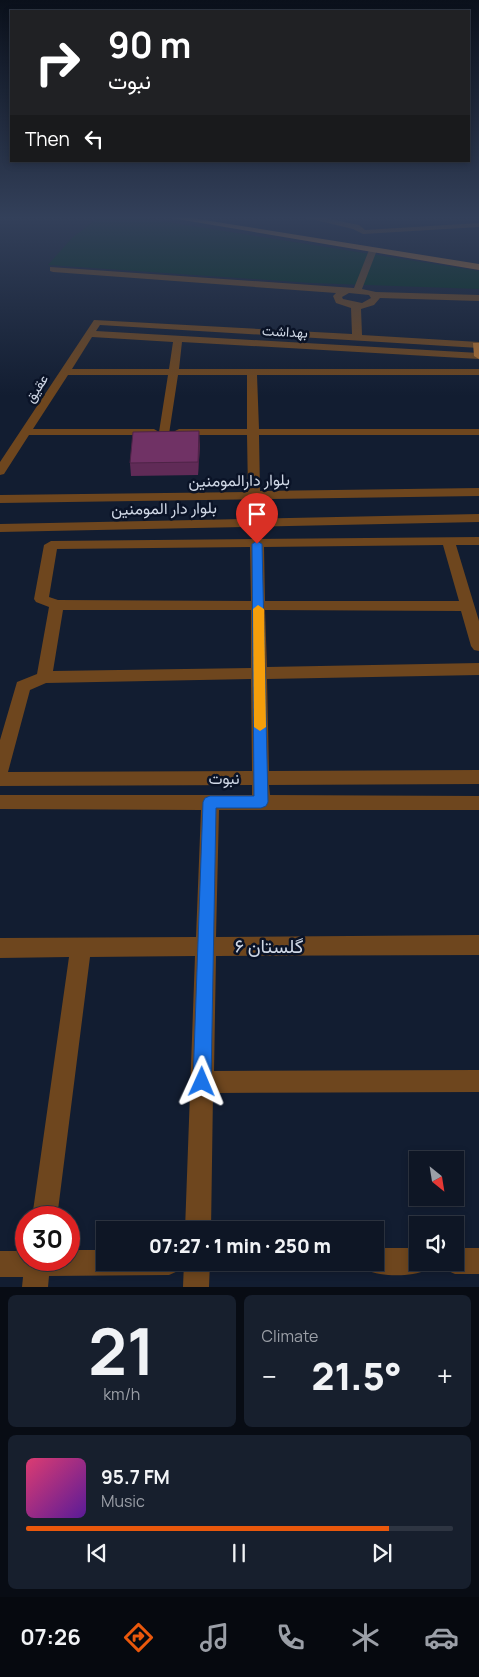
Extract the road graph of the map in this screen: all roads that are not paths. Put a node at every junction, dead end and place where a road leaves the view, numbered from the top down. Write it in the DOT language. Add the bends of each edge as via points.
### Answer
graph roads {
  1 [pos="146,276"];
  2 [pos="363,276"];
  3 [pos="358,290"];
  4 [pos="343,291"];
  5 [pos="375,295"];
  6 [pos="479,298"];
  7 [pos="356,306"];
  8 [pos="97,322"];
  9 [pos="294,333"];
  10 [pos="89,334"];
  11 [pos="357,337"];
  12 [pos="178,339"];
  13 [pos="287,345"];
  14 [pos="477,345"];
  15 [pos="479,356"];
  16 [pos="64,372"];
  17 [pos="172,372"];
  18 [pos="252,372"];
  19 [pos="479,372"];
  20 [pos="25,432"];
  21 [pos="165,432"];
  22 [pos="253,432"];
  23 [pos="479,432"];
  24 [pos="0,470"];
  25 [pos="479,492"];
  26 [pos="254,496"];
  27 [pos="0,500"];
  28 [pos="479,518"];
  29 [pos="0,528"];
  30 [pos="448,541"];
  31 [pos="479,541"];
  32 [pos="257,544"];
  33 [pos="57,605"];
  34 [pos="467,606"];
  35 [pos="258,607"];
  36 [pos="479,646"];
  37 [pos="479,670"];
  38 [pos="259,673"];
  39 [pos="44,677"];
  40 [pos="0,770"];
  41 [pos="479,776"];
  42 [pos="260,777"];
  43 [pos="0,779"];
  44 [pos="0,802"];
  45 [pos="210,802"];
  46 [pos="261,802"];
  47 [pos="479,803"];
  48 [pos="479,946"];
  49 [pos="80,947"];
  50 [pos="206,947"];
  51 [pos="0,948"];
  52 [pos="479,1081"];
  53 [pos="202,1082"];
  54 [pos="46,1206"];
  55 [pos="198,1221"];
  56 [pos="384,1261"];
  57 [pos="409,1261"];
  58 [pos="464,1261"];
  59 [pos="479,1261"];
  60 [pos="0,1264"];
  61 [pos="15,1266"];
  62 [pos="96,1266"];
  63 [pos="80,1267"];
  64 [pos="197,1271"];
  65 [pos="196,1287"];
  1 -- 4 [label="street"];
  2 -- 3 [label="street"];
  3 -- 4 [label="street"];
  3 -- 5 [label="street"];
  4 -- 7 [label="street" via="337,296 339,301"];
  5 -- 6 [label="street"];
  5 -- 7 [label="street" via="373,303"];
  7 -- 11 [label="street"];
  8 -- 9 [label="street, بهداشت"];
  8 -- 10 [label="street, عقیق"];
  9 -- 11 [label="street, بهداشت"];
  9 -- 13 [label="street" via="279,337 279,342"];
  10 -- 12 [label="street, بهداشت"];
  10 -- 16 [label="street, عقیق"];
  11 -- 14 [label="street, بهداشت"];
  12 -- 13 [label="street, بهداشت"];
  12 -- 17 [label="street"];
  13 -- 15 [label="street, بهداشت"];
  14 -- 15 [label="main road"];
  16 -- 17 [label="street"];
  16 -- 20 [label="street, عقیق"];
  17 -- 18 [label="street"];
  17 -- 21 [label="street"];
  18 -- 19 [label="street"];
  18 -- 22 [label="street"];
  20 -- 21 [label="street"];
  20 -- 24 [label="street, عقیق"];
  21 -- 22 [label="street"];
  22 -- 23 [label="street"];
  22 -- 26 [label="street"];
  25 -- 26 [label="street, بلوار دارالمومنین"];
  26 -- 27 [label="street, بلوار دارالمومنین"];
  28 -- 29 [label="street, بلوار دار المومنین"];
  30 -- 31 [label="street"];
  30 -- 32 [label="street"];
  30 -- 34 [label="street"];
  32 -- 33 [label="street" via="51,545 41,600"];
  32 -- 35 [label="street"];
  33 -- 35 [label="street"];
  33 -- 39 [label="street"];
  34 -- 35 [label="street"];
  34 -- 36 [label="street"];
  35 -- 38 [label="street"];
  37 -- 38 [label="street"];
  38 -- 39 [label="street"];
  38 -- 42 [label="street"];
  39 -- 40 [label="street" via="23,686"];
  41 -- 42 [label="street, نبوت"];
  42 -- 43 [label="street, نبوت"];
  42 -- 46 [label="street"];
  44 -- 45 [label="street, نبوت"];
  45 -- 46 [label="street, نبوت"];
  45 -- 50 [label="street"];
  46 -- 47 [label="street, نبوت"];
  48 -- 50 [label="street, گلستان ۶"];
  49 -- 50 [label="street, گلستان ۶"];
  49 -- 51 [label="street, گلستان ۶"];
  49 -- 54 [label="street"];
  50 -- 53 [label="street"];
  52 -- 53 [label="street"];
  53 -- 55 [label="street"];
  56 -- 57 [label="street"];
  58 -- 59 [label="street"];
  60 -- 61 [label="street"];
  62 -- 63 [label="street"];
  64 -- 65 [label="street"];
}
